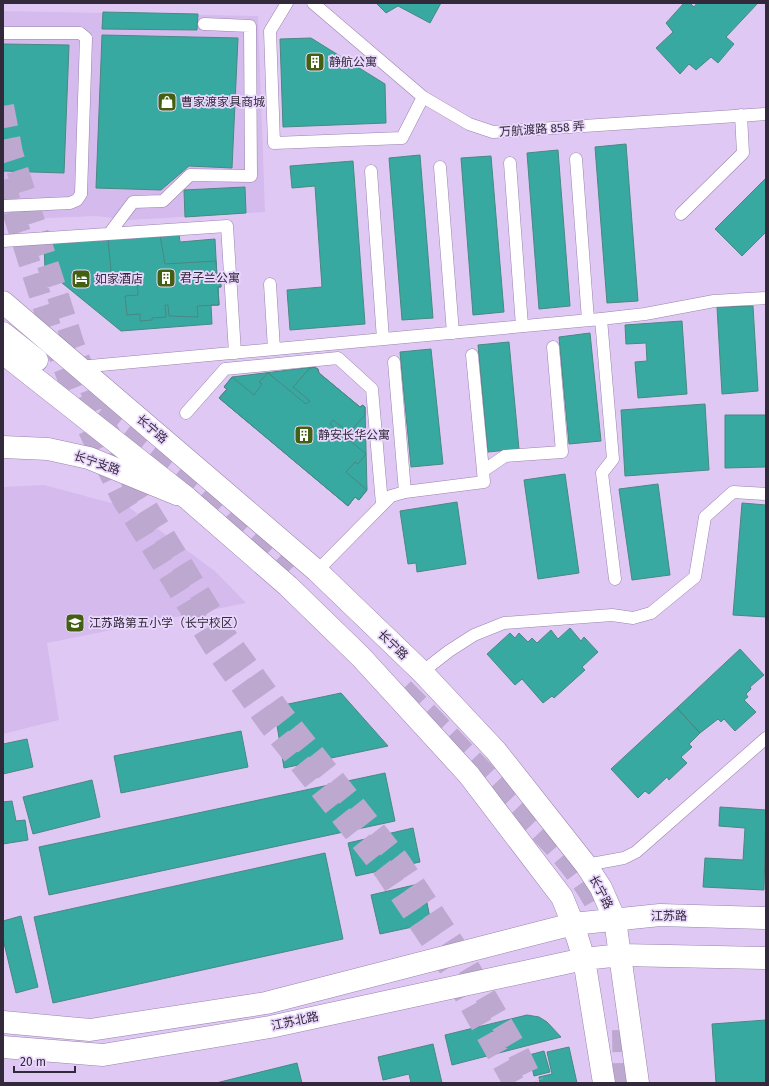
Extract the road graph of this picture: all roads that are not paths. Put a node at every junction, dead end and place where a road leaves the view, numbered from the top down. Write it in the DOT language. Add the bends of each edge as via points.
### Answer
graph roads {
  1 [pos="287,3"];
  2 [pos="313,3"];
  3 [pos="204,24"];
  4 [pos="3,33"];
  5 [pos="423,97"];
  6 [pos="766,114"];
  7 [pos="741,116"];
  8 [pos="576,159"];
  9 [pos="510,163"];
  10 [pos="440,167"];
  11 [pos="371,171"];
  12 [pos="3,206"];
  13 [pos="681,214"];
  14 [pos="109,234"];
  15 [pos="3,241"];
  16 [pos="270,284"];
  17 [pos="766,298"];
  18 [pos="3,302"];
  19 [pos="601,319"];
  20 [pos="588,320"];
  21 [pos="522,326"];
  22 [pos="3,333"];
  23 [pos="453,333"];
  24 [pos="383,339"];
  25 [pos="554,347"];
  26 [pos="274,349"];
  27 [pos="3,353"];
  28 [pos="230,353"];
  29 [pos="472,354"];
  30 [pos="36,360"];
  31 [pos="394,362"];
  32 [pos="79,367"];
  33 [pos="225,369"];
  34 [pos="186,412"];
  35 [pos="3,447"];
  36 [pos="483,471"];
  37 [pos="405,492"];
  38 [pos="766,494"];
  39 [pos="187,498"];
  40 [pos="382,504"];
  41 [pos="317,571"];
  42 [pos="615,579"];
  43 [pos="422,672"];
  44 [pos="766,738"];
  45 [pos="586,865"];
  46 [pos="766,918"];
  47 [pos="615,920"];
  48 [pos="573,924"];
  49 [pos="621,955"];
  50 [pos="766,958"];
  51 [pos="584,959"];
  52 [pos="3,1022"];
  53 [pos="3,1047"];
  54 [pos="604,1083"];
  55 [pos="638,1083"];
  1 -- 5 [label="lane" via="270,31 274,143 402,138"];
  2 -- 5 [label="lane, 万航渡路 858 弄"];
  3 -- 14 [label="lane" via="250,26 251,176 190,175 163,201 133,202"];
  4 -- 12 [label="lane" via="80,33 86,38 81,194 77,200 70,203"];
  5 -- 7 [label="lane, 万航渡路 858 弄" via="470,124 493,132"];
  6 -- 7 [label="lane, 万航渡路 858 弄"];
  7 -- 13 [label="lane" via="743,153"];
  8 -- 20 [label="lane"];
  9 -- 21 [label="lane"];
  10 -- 23 [label="lane"];
  11 -- 24 [label="lane"];
  14 -- 15 [label="lane"];
  14 -- 28 [label="lane" via="227,226"];
  16 -- 26 [label="lane"];
  17 -- 19 [label="lane" via="714,301"];
  18 -- 32 [label="main road, 长宁路"];
  19 -- 20 [label="lane"];
  19 -- 42 [label="lane" via="613,459 602,473"];
  20 -- 21 [label="lane"];
  21 -- 23 [label="lane"];
  22 -- 30 [label="main road"];
  23 -- 24 [label="lane"];
  24 -- 26 [label="lane"];
  25 -- 36 [label="lane" via="562,452 505,456"];
  26 -- 28 [label="lane"];
  27 -- 39 [label="main road"];
  28 -- 32 [label="lane"];
  28 -- 33 [label="lane"];
  29 -- 36 [label="lane"];
  31 -- 37 [label="lane"];
  32 -- 41 [label="main road, 长宁路"];
  33 -- 34 [label="lane"];
  33 -- 40 [label="lane" via="338,358 372,389"];
  35 -- 39 [label="main road, 长宁支路" via="48,449 89,458"];
  36 -- 37 [label="lane" via="484,482"];
  37 -- 40 [label="lane" via="391,496"];
  38 -- 43 [label="lane" via="734,492 705,517 695,577 651,613 633,618 612,615 504,623 474,635"];
  39 -- 48 [label="main road" via="288,586 361,657 469,775 562,897"];
  40 -- 41 [label="lane"];
  41 -- 43 [label="main road, 长宁路"];
  43 -- 45 [label="main road, 长宁路" via="496,751"];
  44 -- 45 [label="lane" via="636,852 624,858"];
  45 -- 47 [label="main road, 长宁路" via="601,888"];
  46 -- 47 [label="main road, 江苏路" via="660,915"];
  47 -- 48 [label="main road, 江苏路"];
  47 -- 49 [label="main road, 长宁路"];
  48 -- 51 [label="main road"];
  48 -- 52 [label="main road, 江苏北路" via="266,1003 90,1030"];
  49 -- 50 [label="main road"];
  49 -- 51 [label="main road"];
  49 -- 55 [label="main road, 长宁路"];
  51 -- 53 [label="main road, 江苏北路" via="270,1027 103,1055"];
  51 -- 54 [label="main road"];
}
